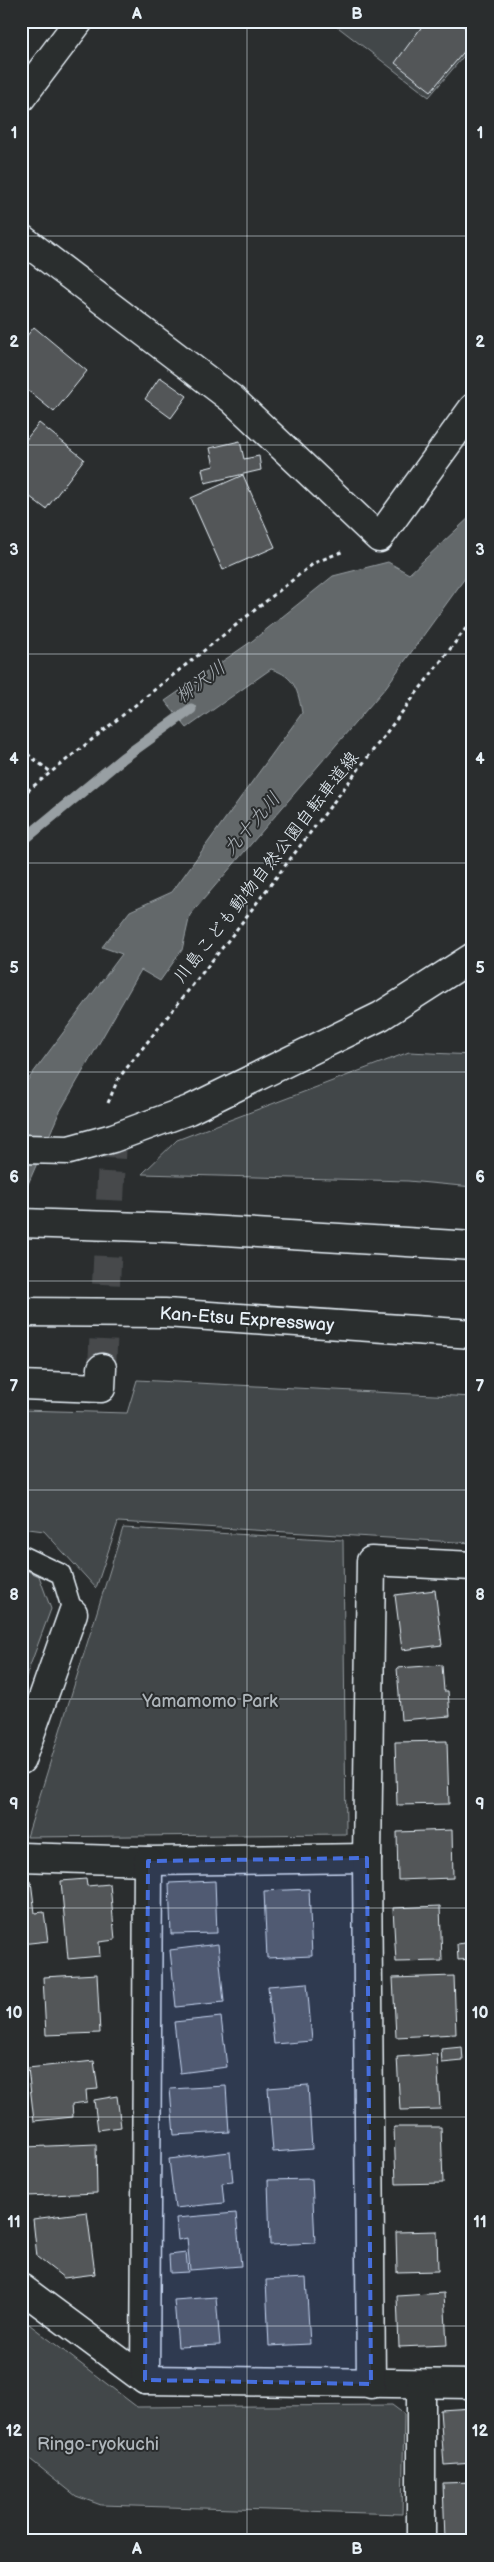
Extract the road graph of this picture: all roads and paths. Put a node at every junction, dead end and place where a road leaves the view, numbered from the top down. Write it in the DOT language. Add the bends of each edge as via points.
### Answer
graph roads {
  1 [pos="79,21"];
  2 [pos="21,98"];
  3 [pos="21,238"];
  4 [pos="473,408"];
  5 [pos="379,538"];
  6 [pos="473,619"];
  7 [pos="21,749"];
  8 [pos="52,773"];
  9 [pos="21,796"];
  10 [pos="473,957"];
  11 [pos="113,1138"];
  12 [pos="21,1149"];
  13 [pos="21,1223"];
  14 [pos="473,1246"];
  15 [pos="21,1312"];
  16 [pos="473,1334"];
  17 [pos="102,1368"];
  18 [pos="21,1385"];
  19 [pos="21,1555"];
  20 [pos="473,1566"];
  21 [pos="73,1613"];
  22 [pos="21,1760"];
  23 [pos="21,1857"];
  24 [pos="367,1858"];
  25 [pos="148,1860"];
  26 [pos="21,2288"];
  27 [pos="145,2380"];
  28 [pos="371,2384"];
  29 [pos="473,2384"];
  30 [pos="421,2385"];
  31 [pos="421,2541"];
  1 -- 2 [label="main road"];
  3 -- 5 [label="main road" via="232,399"];
  4 -- 5 [label="main road"];
  5 -- 8 [label="path" via="314,563"];
  6 -- 11 [label="path, 川島こども動物自然公園自転車道線" via="295,854 118,1079 103,1114"];
  7 -- 8 [label="path"];
  8 -- 9 [label="path"];
  10 -- 11 [label="main road" via="381,1016 189,1110"];
  11 -- 12 [label="main road" via="69,1150"];
  13 -- 14 [label="main road" via="174,1228"];
  15 -- 16 [label="main road, Kan-Etsu Expressway" via="165,1312"];
  17 -- 18 [label="main road" via="101,1388"];
  19 -- 21 [label="lane" via="61,1574"];
  20 -- 24 [label="main road" via="371,1561"];
  21 -- 22 [label="main road"];
  23 -- 25 [label="main road"];
  24 -- 25 [label="main road"];
  24 -- 28 [label="main road"];
  25 -- 27 [label="main road"];
  26 -- 27 [label="main road"];
  27 -- 28 [label="main road"];
  28 -- 30 [label="main road"];
  29 -- 30 [label="main road"];
  30 -- 31 [label="main road"];
}
